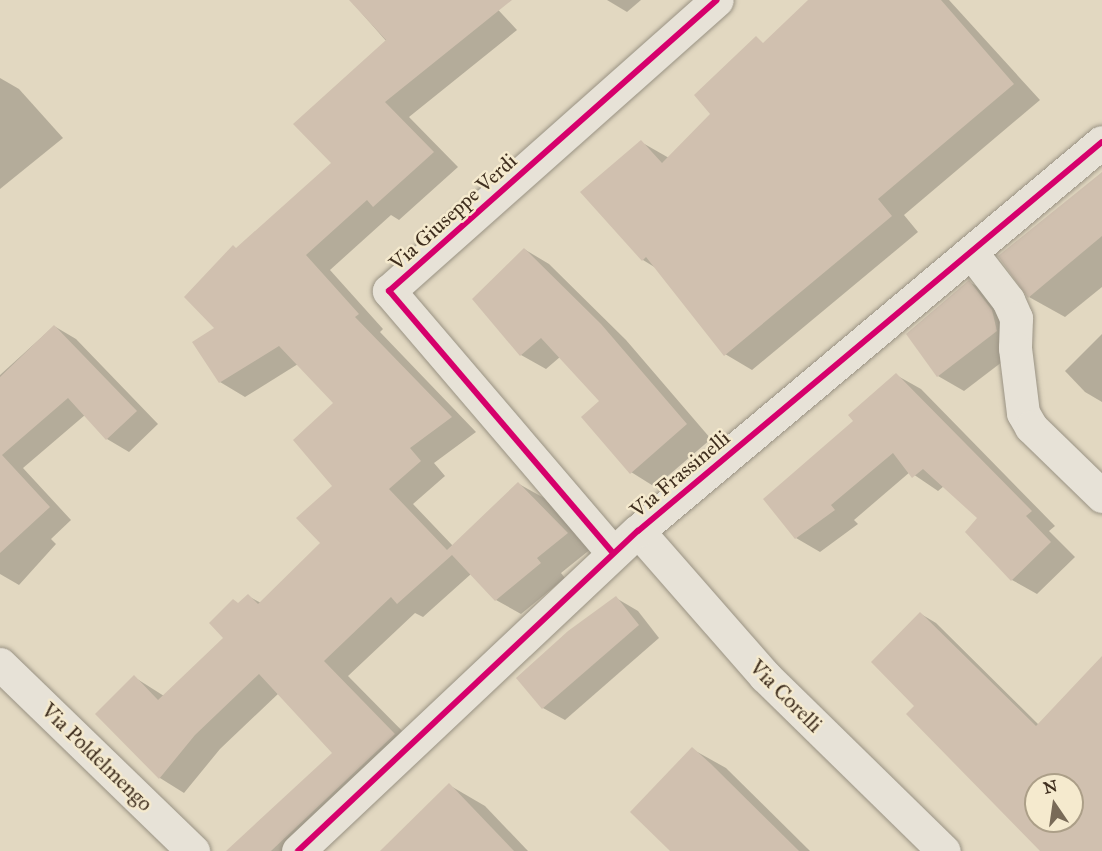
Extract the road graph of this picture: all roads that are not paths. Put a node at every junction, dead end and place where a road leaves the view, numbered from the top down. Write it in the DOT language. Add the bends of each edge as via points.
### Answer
graph roads {
  1 [pos="717,0"];
  2 [pos="1102,142"];
  3 [pos="970,252"];
  4 [pos="1102,496"];
  5 [pos="638,531"];
  6 [pos="613,553"];
  7 [pos="0,664"];
  8 [pos="193,851"];
  9 [pos="298,851"];
  10 [pos="944,851"];
  1 -- 6 [label="street, Via Giuseppe Verdi" via="389,291"];
  2 -- 3 [label="street, Via Frassinelli"];
  3 -- 4 [label="street" via="1008,300 1016,318 1015,348 1027,420"];
  3 -- 5 [label="street, Via Frassinelli"];
  5 -- 6 [label="street, Via Frassinelli"];
  5 -- 10 [label="street, Via Corelli" via="765,676"];
  6 -- 9 [label="street, Via Frassinelli"];
  7 -- 8 [label="street, Via Poldelmengo"];
}
